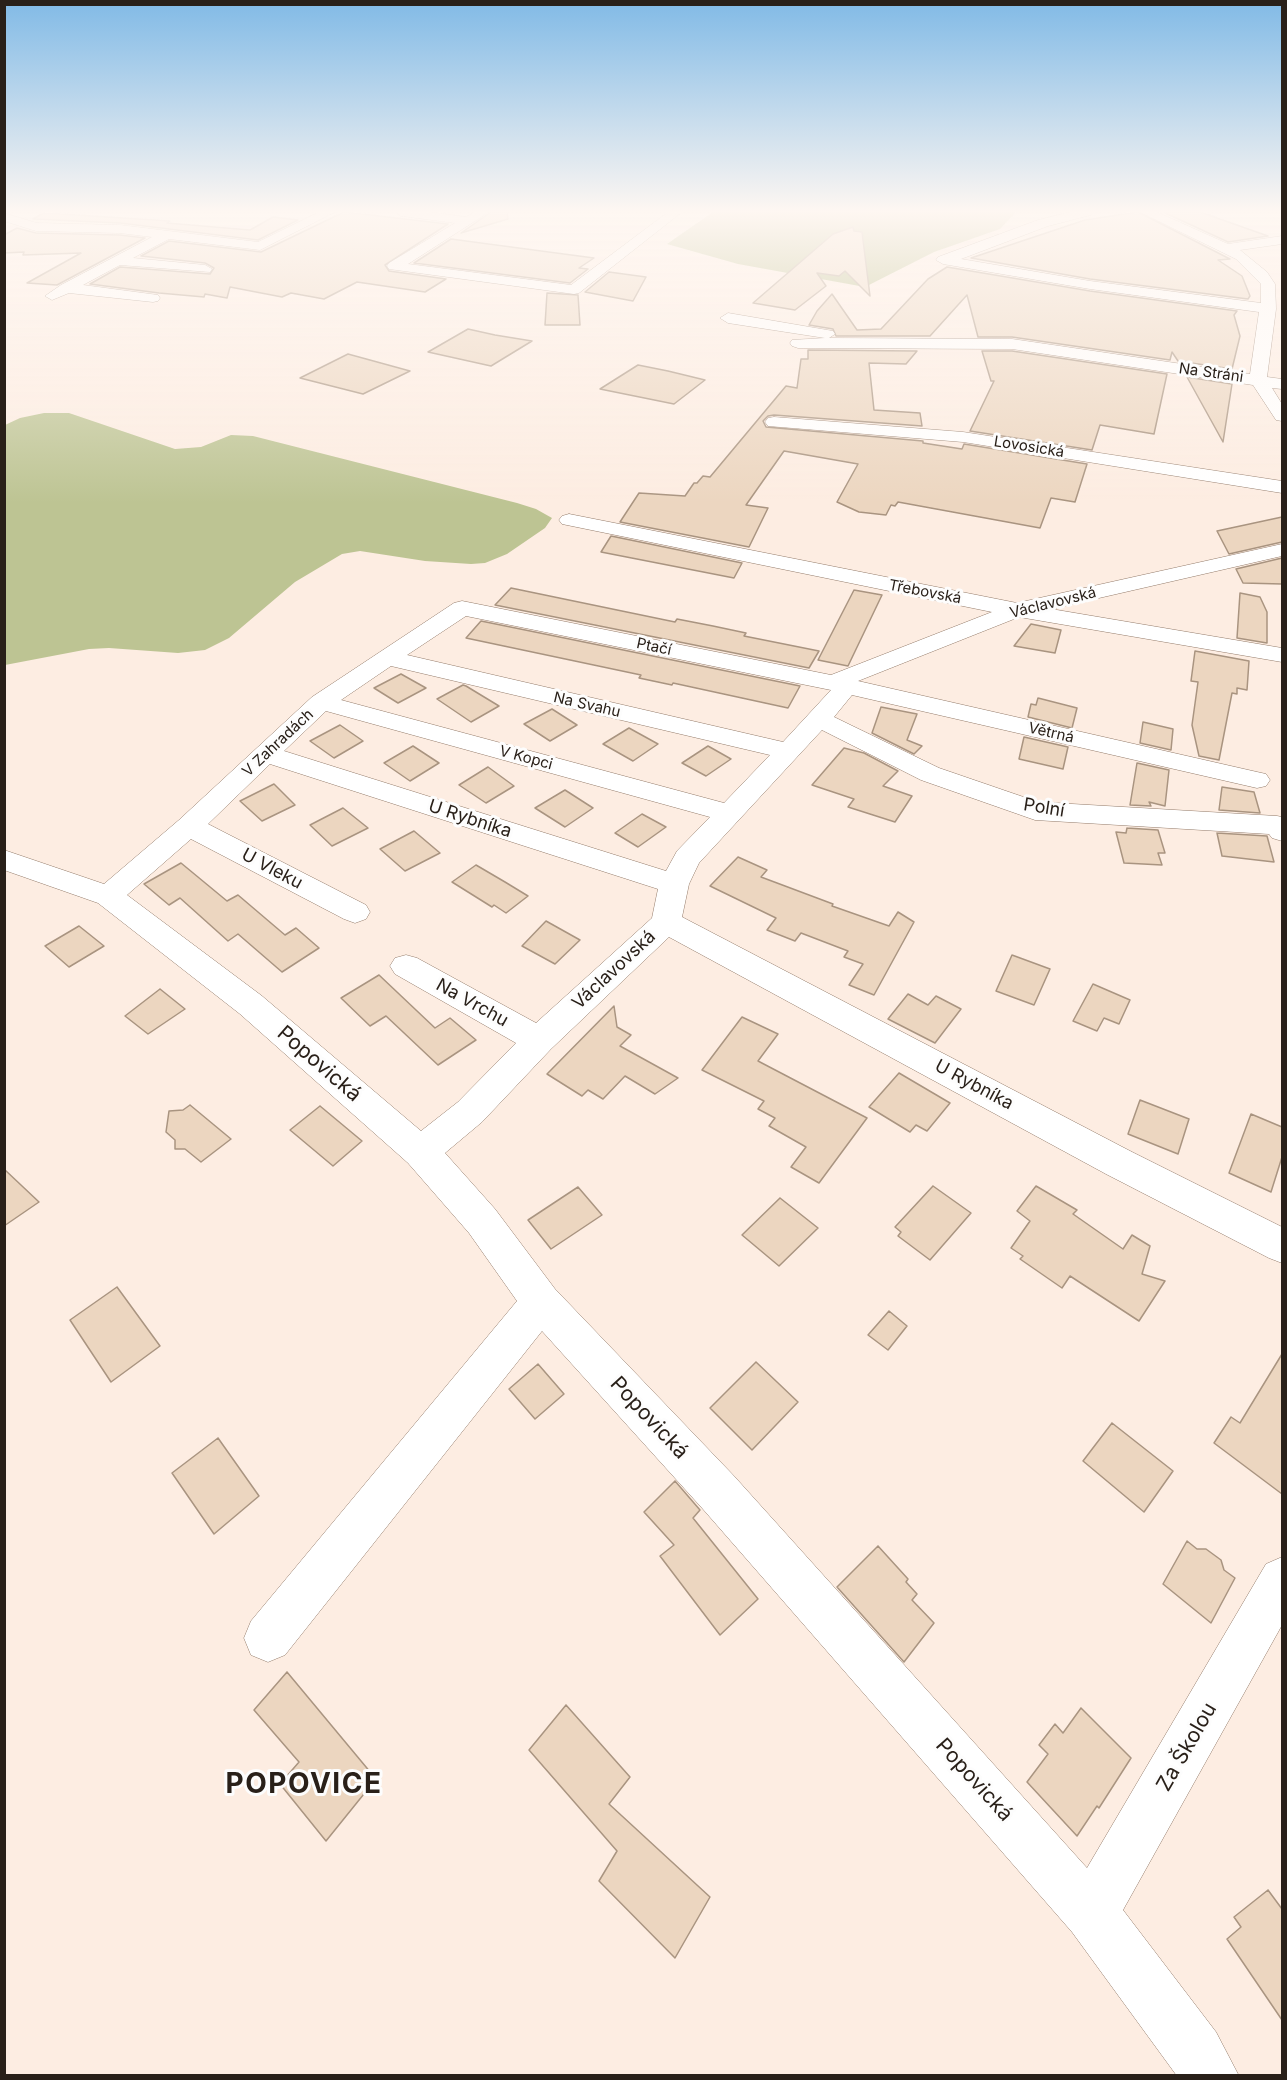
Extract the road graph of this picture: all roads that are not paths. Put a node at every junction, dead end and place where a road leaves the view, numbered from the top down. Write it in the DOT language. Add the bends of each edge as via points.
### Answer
graph roads {
  1 [pos="1268,309"];
  2 [pos="728,318"];
  3 [pos="877,342"];
  4 [pos="798,343"];
  5 [pos="1258,380"];
  6 [pos="1282,384"];
  7 [pos="1282,416"];
  8 [pos="774,422"];
  9 [pos="1282,487"];
  10 [pos="569,520"];
  11 [pos="1282,550"];
  12 [pos="462,608"];
  13 [pos="1017,610"];
  14 [pos="1282,655"];
  15 [pos="387,658"];
  16 [pos="839,685"];
  17 [pos="321,702"];
  18 [pos="819,719"];
  19 [pos="788,751"];
  20 [pos="266,754"];
  21 [pos="1257,780"];
  22 [pos="731,814"];
  23 [pos="189,826"];
  24 [pos="1282,832"];
  25 [pos="4,859"];
  26 [pos="674,884"];
  27 [pos="108,897"];
  28 [pos="355,912"];
  29 [pos="666,922"];
  30 [pos="406,966"];
  31 [pos="539,1040"];
  32 [pos="421,1152"];
  33 [pos="1282,1246"];
  34 [pos="541,1302"];
  35 [pos="1282,1580"];
  36 [pos="268,1638"];
  37 [pos="1091,1913"];
  38 [pos="1210,2076"];
  1 -- 5 [label="street"];
  2 -- 3 [label="street, Na Stráni"];
  3 -- 4 [label="street, Na Stráni"];
  3 -- 5 [label="street, Na Stráni" via="1012,344"];
  5 -- 6 [label="street, Na Stráni"];
  5 -- 7 [label="street"];
  8 -- 9 [label="street, Lovosická" via="963,437"];
  10 -- 13 [label="street, Třebovská"];
  11 -- 13 [label="street, Václavovská"];
  12 -- 15 [label="street, V Zahradách"];
  12 -- 16 [label="street, Ptačí"];
  13 -- 14 [label="street, Třebovská"];
  13 -- 16 [label="street, Václavovská"];
  15 -- 17 [label="street, V Zahradách"];
  15 -- 19 [label="street, Na Svahu"];
  16 -- 18 [label="street, Václavovská"];
  16 -- 21 [label="street, Větrná"];
  17 -- 20 [label="street, V Zahradách"];
  17 -- 22 [label="street, V Kopci"];
  18 -- 19 [label="street, Václavovská"];
  18 -- 24 [label="street, Polní" via="930,774 1035,811 1277,825"];
  19 -- 22 [label="street, Václavovská"];
  20 -- 23 [label="street, V Zahradách"];
  20 -- 26 [label="street, U Rybníka"];
  22 -- 26 [label="street, Václavovská" via="687,858"];
  23 -- 27 [label="street, V Zahradách"];
  23 -- 28 [label="street, U Vleku"];
  25 -- 27 [label="street, Popovická"];
  26 -- 29 [label="street, Václavovská"];
  27 -- 32 [label="street, Popovická" via="251,1005"];
  29 -- 31 [label="street, Václavovská"];
  29 -- 33 [label="street, U Rybníka"];
  30 -- 31 [label="street, Na Vrchu"];
  31 -- 32 [label="street, Václavovská" via="470,1112"];
  32 -- 34 [label="street, Popovická" via="482,1221"];
  34 -- 36 [label="street"];
  34 -- 37 [label="street, Popovická" via="718,1492"];
  35 -- 37 [label="street, Za Školou"];
  37 -- 38 [label="street, Popovická"];
}
